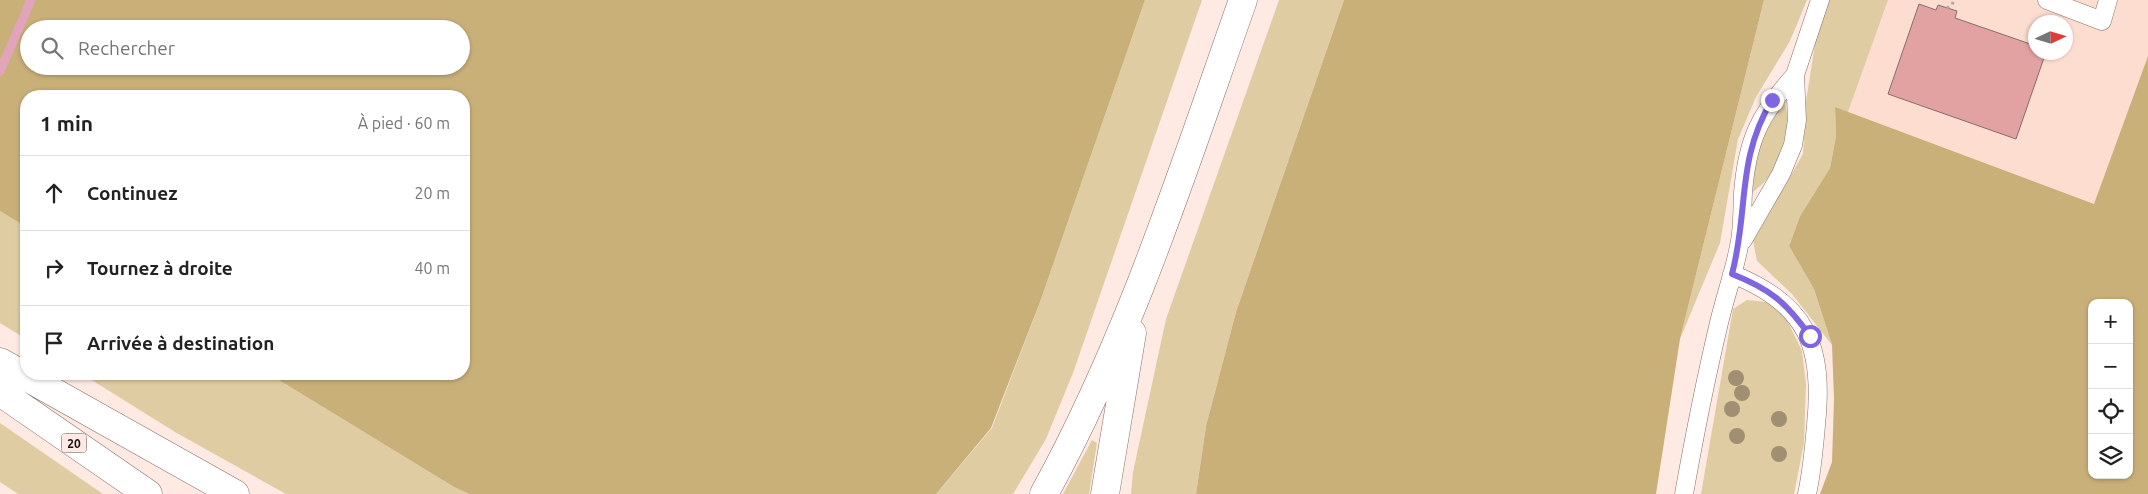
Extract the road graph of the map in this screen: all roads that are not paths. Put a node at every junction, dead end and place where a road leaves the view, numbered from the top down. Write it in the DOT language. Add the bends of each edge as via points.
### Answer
graph roads {
  1 [pos="1243,0"];
  2 [pos="1820,0"];
  3 [pos="2047,0"];
  4 [pos="2108,0"];
  5 [pos="1795,75"];
  6 [pos="1740,244"];
  7 [pos="1732,274"];
  8 [pos="1139,292"];
  9 [pos="0,362"];
  10 [pos="20,373"];
  11 [pos="32,380"];
  12 [pos="0,392"];
  13 [pos="148,494"];
  14 [pos="235,494"];
  15 [pos="1044,494"];
  16 [pos="1105,494"];
  17 [pos="1684,494"];
  18 [pos="1807,494"];
  1 -- 8 [label="highway"];
  2 -- 5 [label="lane"];
  3 -- 4 [label="lane" via="2102,21"];
  5 -- 6 [label="lane" via="1797,120 1793,146 1781,174"];
  5 -- 6 [label="lane" via="1772,100 1751,142"];
  6 -- 7 [label="lane"];
  7 -- 17 [label="lane" via="1698,417"];
  7 -- 18 [label="lane" via="1772,293 1796,316 1810,336 1820,394"];
  8 -- 15 [label="highway" via="1076,432"];
  8 -- 16 [label="highway"];
  9 -- 10 [label="highway"];
  11 -- 14 [label="highway"];
  12 -- 13 [label="highway, 20"];
}
